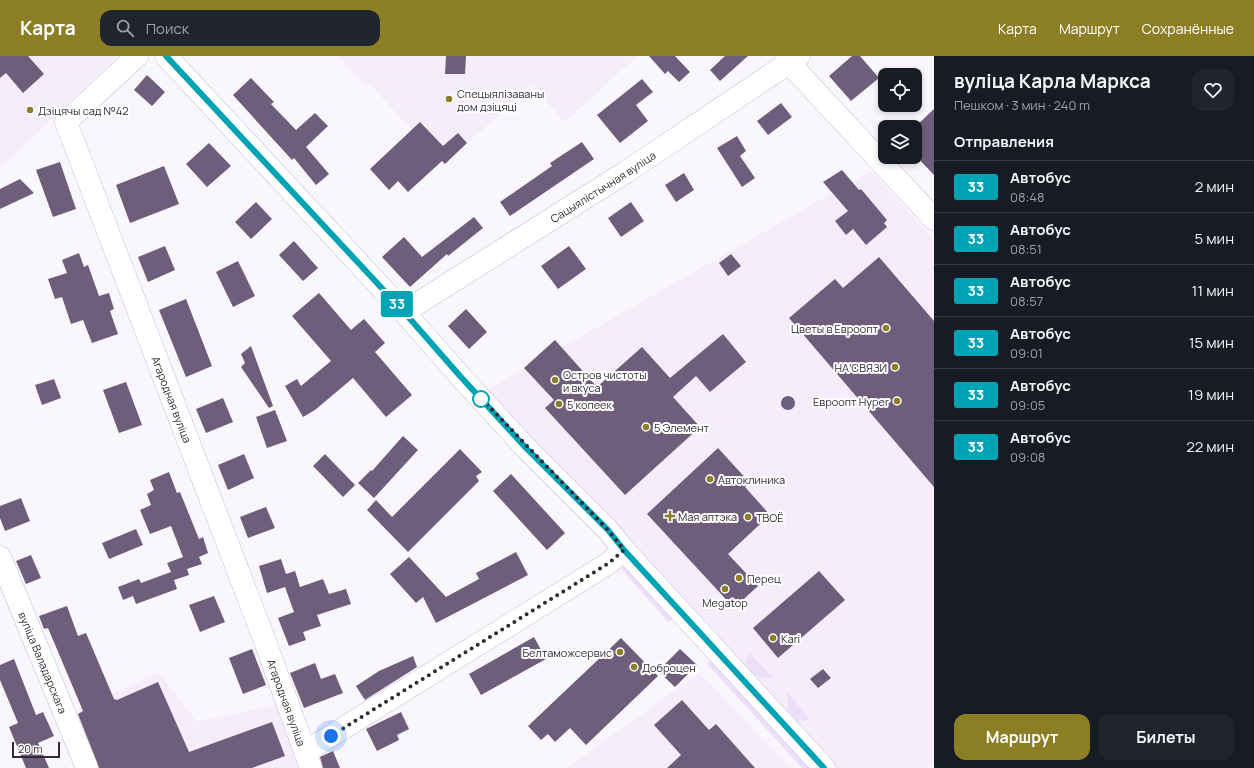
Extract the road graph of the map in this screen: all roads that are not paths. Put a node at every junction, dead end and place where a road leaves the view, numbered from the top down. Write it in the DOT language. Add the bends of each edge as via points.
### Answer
graph roads {
  1 [pos="137,56"];
  2 [pos="166,56"];
  3 [pos="791,58"];
  4 [pos="934,219"];
  5 [pos="404,312"];
  6 [pos="624,550"];
  7 [pos="0,557"];
  8 [pos="308,760"];
  9 [pos="87,768"];
  10 [pos="824,768"];
  1 -- 8 [label="street, Агародная вуліца" via="66,122"];
  2 -- 5 [label="street"];
  3 -- 4 [label="street"];
  3 -- 5 [label="street, Сацыялістычная вуліца" via="626,172"];
  5 -- 6 [label="street" via="526,448 608,530"];
  6 -- 8 [label="street" via="609,563"];
  6 -- 10 [label="street"];
  7 -- 9 [label="street, вуліца Валадарскага"];
}
